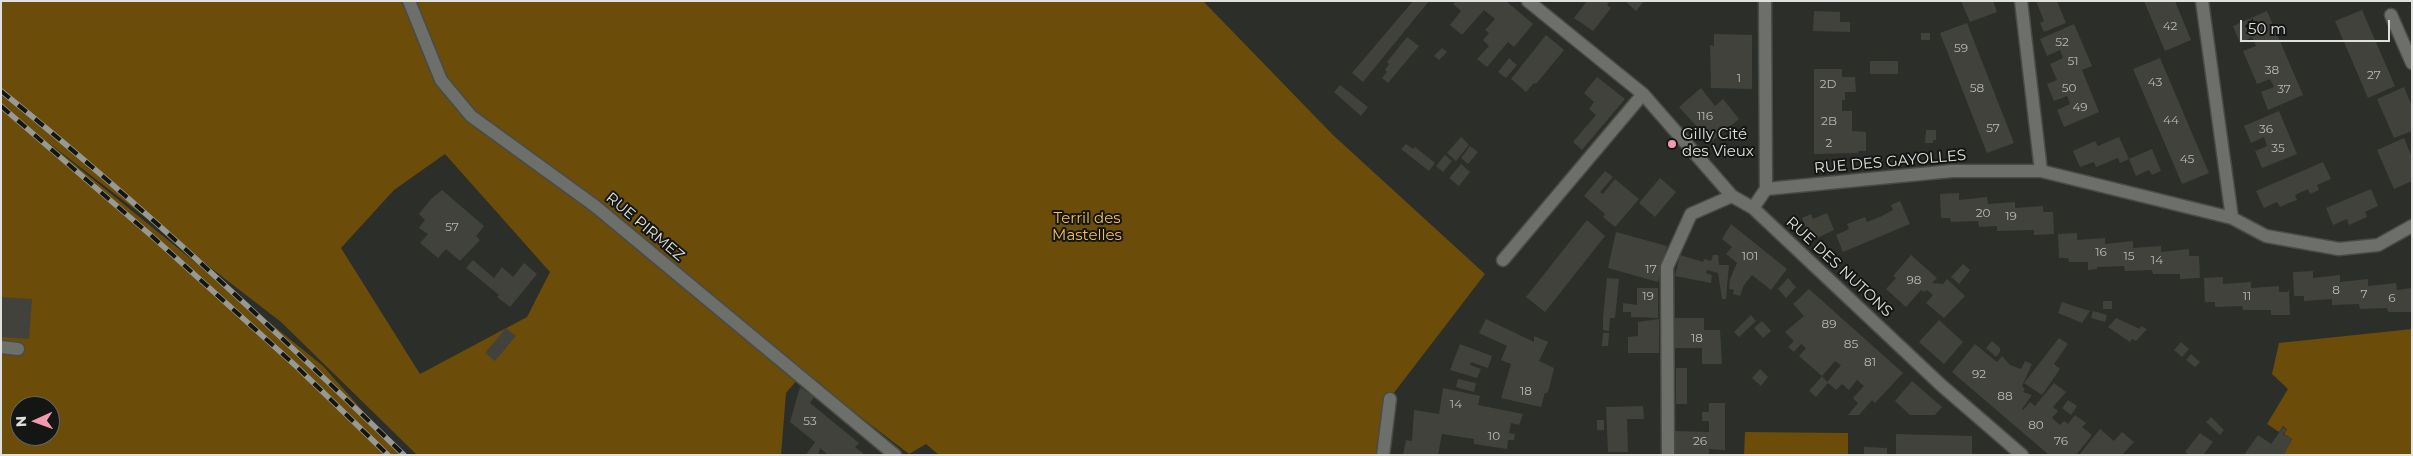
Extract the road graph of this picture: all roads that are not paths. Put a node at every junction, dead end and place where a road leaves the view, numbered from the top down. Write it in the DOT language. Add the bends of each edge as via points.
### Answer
graph roads {
  1 [pos="409,1"];
  2 [pos="1528,1"];
  3 [pos="1765,1"];
  4 [pos="2021,1"];
  5 [pos="2202,1"];
  6 [pos="2391,15"];
  7 [pos="2412,63"];
  8 [pos="1643,94"];
  9 [pos="2041,171"];
  10 [pos="1766,189"];
  11 [pos="1732,196"];
  12 [pos="1753,208"];
  13 [pos="2232,218"];
  14 [pos="2412,226"];
  15 [pos="1503,260"];
  16 [pos="1,347"];
  17 [pos="18,349"];
  18 [pos="1390,398"];
  19 [pos="894,455"];
  20 [pos="1383,455"];
  21 [pos="1668,455"];
  22 [pos="2022,455"];
  1 -- 19 [label="street, RUE PIRMEZ" via="441,80 470,116 595,206"];
  2 -- 8 [label="street, RUE DES NUTONS"];
  3 -- 10 [label="street"];
  4 -- 9 [label="street"];
  5 -- 13 [label="street"];
  6 -- 7 [label="street"];
  8 -- 11 [label="street, RUE DES NUTONS"];
  8 -- 15 [label="street"];
  9 -- 10 [label="street, RUE DES GAYOLLES" via="1952,171"];
  9 -- 13 [label="street, RUE DES GAYOLLES"];
  10 -- 12 [label="street"];
  11 -- 12 [label="street, RUE DES NUTONS"];
  11 -- 21 [label="street" via="1691,214 1667,267"];
  12 -- 22 [label="street, RUE DES NUTONS" via="1940,385"];
  13 -- 14 [label="street, RUE DES GAYOLLES" via="2266,236 2339,249 2378,245"];
  16 -- 17 [label="street"];
  18 -- 20 [label="street"];
}
